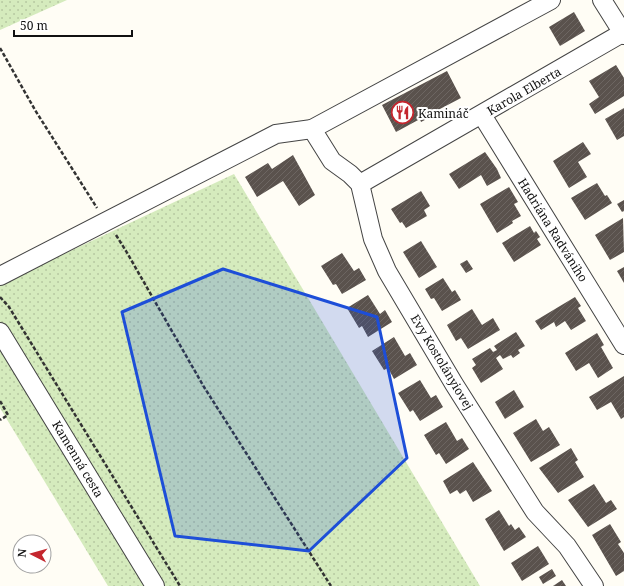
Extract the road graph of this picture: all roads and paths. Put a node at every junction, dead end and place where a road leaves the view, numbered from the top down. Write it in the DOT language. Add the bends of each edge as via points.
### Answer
graph roads {
  1 [pos="551,0"];
  2 [pos="602,0"];
  3 [pos="624,33"];
  4 [pos="0,48"];
  5 [pos="482,115"];
  6 [pos="312,129"];
  7 [pos="360,184"];
  8 [pos="106,221"];
  9 [pos="0,276"];
  10 [pos="0,297"];
  11 [pos="0,332"];
  12 [pos="624,344"];
  13 [pos="0,401"];
  14 [pos="0,420"];
  15 [pos="155,586"];
  16 [pos="180,586"];
  17 [pos="331,586"];
  18 [pos="594,586"];
  1 -- 6 [label="street"];
  2 -- 3 [label="street"];
  3 -- 5 [label="street, Karola Elberta"];
  4 -- 8 [label="path" via="35,110"];
  5 -- 7 [label="street, Karola Elberta"];
  5 -- 12 [label="street, Hadriána Radvániho"];
  6 -- 7 [label="street" via="332,161"];
  6 -- 8 [label="street" via="276,134"];
  7 -- 18 [label="street, Evy Kostolányiovej" via="373,239 387,271 454,384 535,512 567,546"];
  8 -- 9 [label="street"];
  8 -- 17 [label="path" via="204,387"];
  10 -- 16 [label="path" via="9,307"];
  11 -- 15 [label="street, Kamenná cesta"];
  13 -- 14 [label="path" via="8,415"];
}
